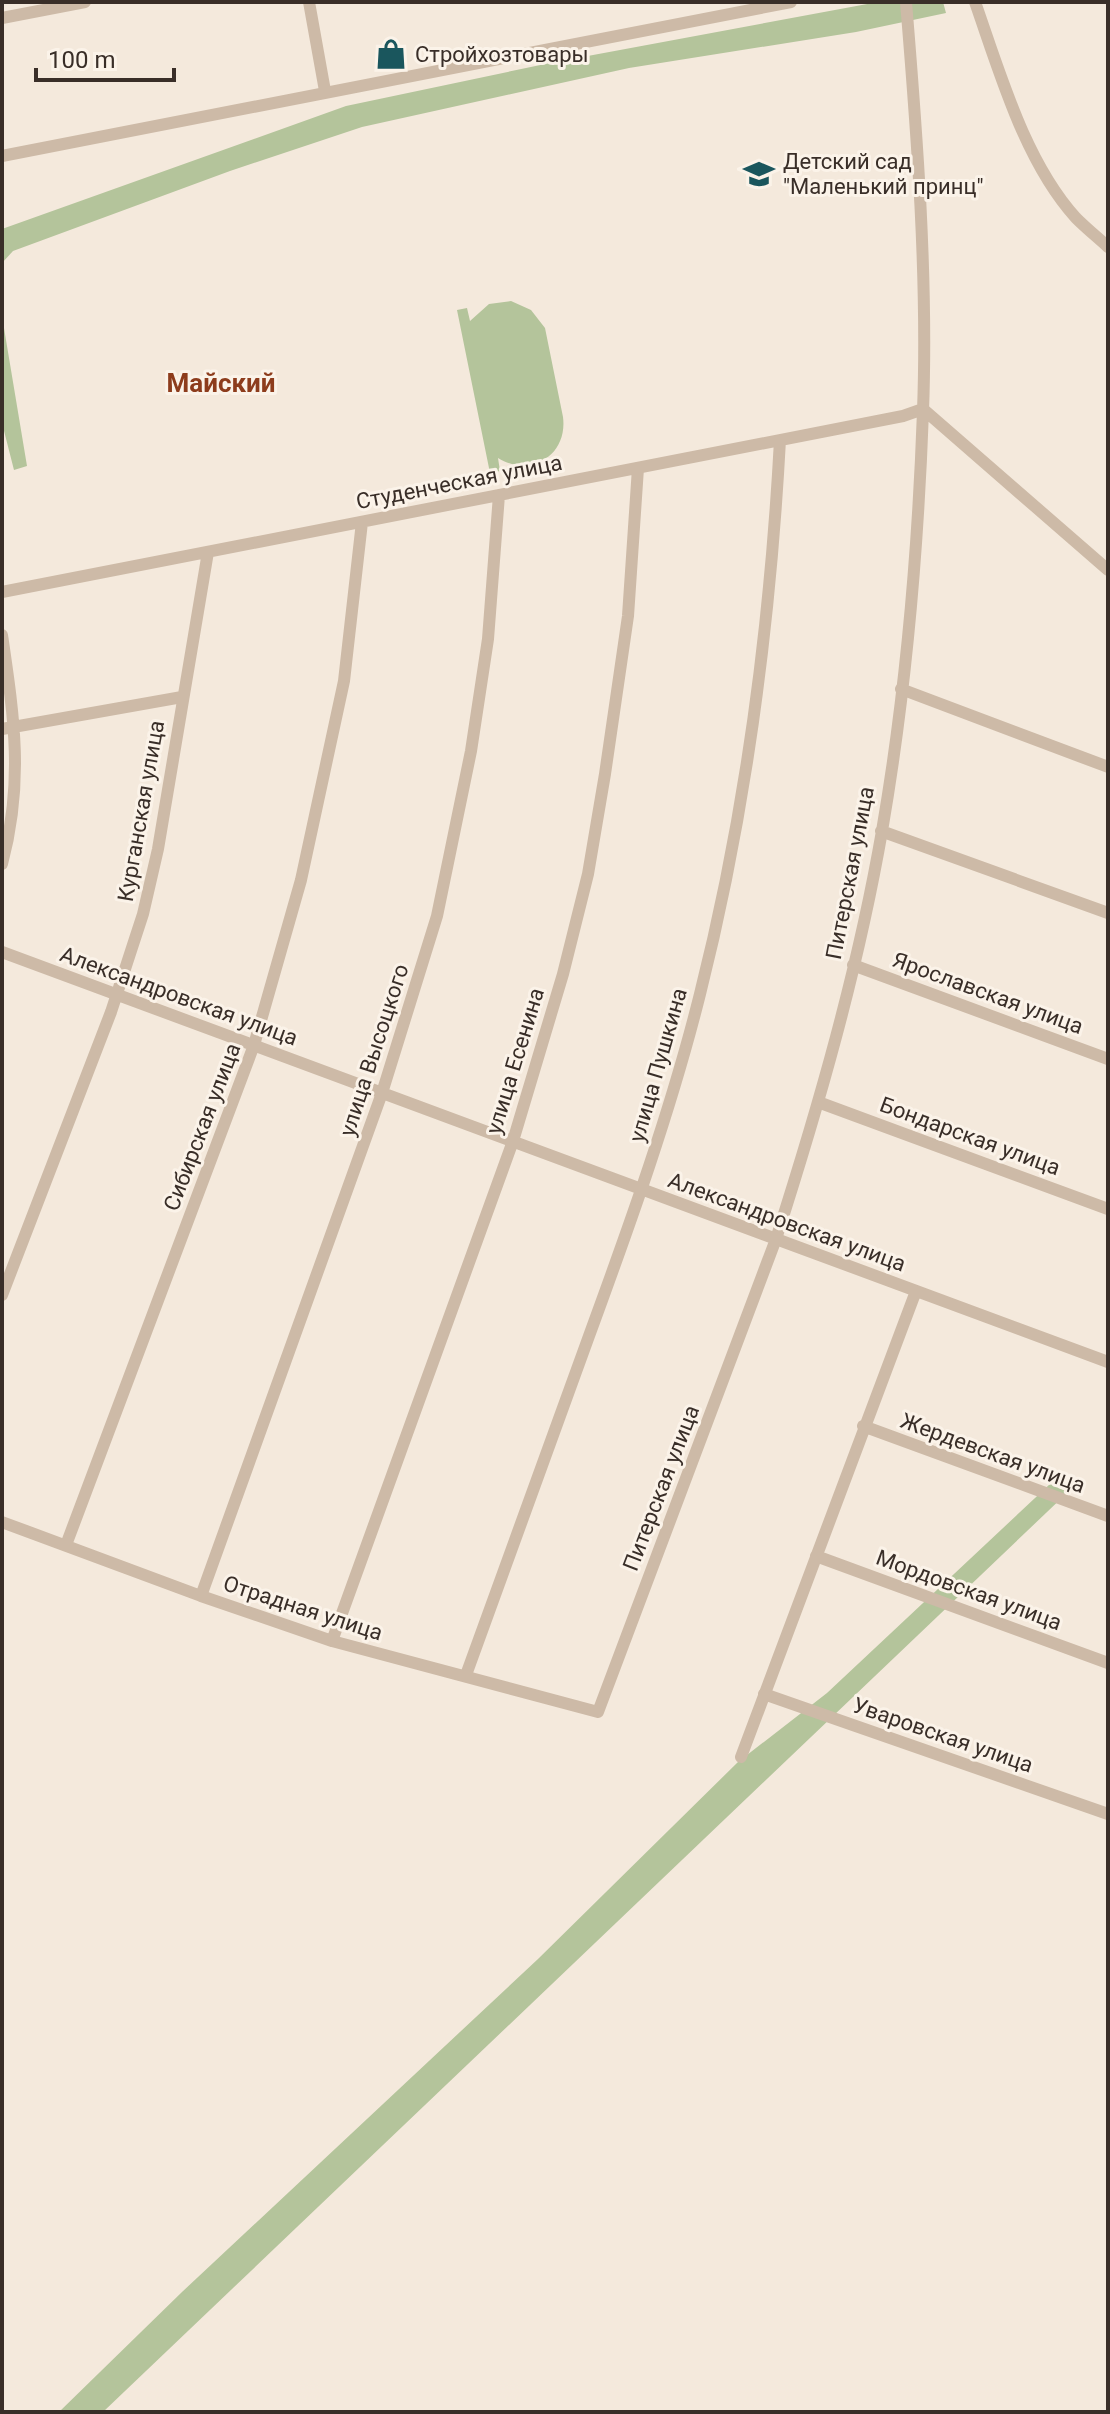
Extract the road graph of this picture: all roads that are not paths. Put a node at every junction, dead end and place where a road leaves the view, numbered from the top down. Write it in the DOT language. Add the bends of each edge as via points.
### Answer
graph roads {
  1 [pos="85,2"];
  2 [pos="309,2"];
  3 [pos="791,2"];
  4 [pos="906,2"];
  5 [pos="975,2"];
  6 [pos="2,18"];
  7 [pos="325,91"];
  8 [pos="2,156"];
  9 [pos="1108,247"];
  10 [pos="923,409"];
  11 [pos="780,440"];
  12 [pos="638,468"];
  13 [pos="499,495"];
  14 [pos="362,522"];
  15 [pos="208,552"];
  16 [pos="1108,570"];
  17 [pos="2,592"];
  18 [pos="2,635"];
  19 [pos="901,689"];
  20 [pos="182,697"];
  21 [pos="8,728"];
  22 [pos="1108,767"];
  23 [pos="881,831"];
  24 [pos="2,864"];
  25 [pos="1108,913"];
  26 [pos="2,952"];
  27 [pos="853,965"];
  28 [pos="117,995"];
  29 [pos="254,1045"];
  30 [pos="1108,1059"];
  31 [pos="382,1093"];
  32 [pos="818,1102"];
  33 [pos="513,1141"];
  34 [pos="642,1189"];
  35 [pos="1108,1209"];
  36 [pos="776,1239"];
  37 [pos="916,1291"];
  38 [pos="2,1295"];
  39 [pos="1108,1362"];
  40 [pos="863,1426"];
  41 [pos="1108,1516"];
  42 [pos="2,1522"];
  43 [pos="66,1545"];
  44 [pos="816,1556"];
  45 [pos="201,1596"];
  46 [pos="332,1641"];
  47 [pos="1108,1663"];
  48 [pos="466,1675"];
  49 [pos="764,1694"];
  50 [pos="598,1712"];
  51 [pos="741,1757"];
  52 [pos="1108,1814"];
  1 -- 6 [label="street"];
  2 -- 7 [label="street"];
  3 -- 7 [label="street"];
  4 -- 10 [label="street, Питерская улица" via="919,206"];
  5 -- 9 [label="street" via="1043,171 1077,219"];
  7 -- 8 [label="street"];
  10 -- 11 [label="street, Студенческая улица"];
  10 -- 16 [label="street"];
  10 -- 19 [label="street, Питерская улица"];
  11 -- 12 [label="street, Студенческая улица"];
  11 -- 34 [label="street, улица Пушкина" via="757,708 737,826 700,997"];
  12 -- 13 [label="street, Студенческая улица"];
  12 -- 33 [label="street, улица Есенина" via="628,616 588,874"];
  13 -- 14 [label="street, Студенческая улица"];
  13 -- 31 [label="street, улица Высоцкого" via="488,639 471,751 437,916"];
  14 -- 15 [label="street, Студенческая улица"];
  14 -- 29 [label="street, Сибирская улица" via="344,681 301,880"];
  15 -- 17 [label="street, Студенческая улица"];
  15 -- 20 [label="street, Курганская улица"];
  18 -- 21 [label="street"];
  19 -- 22 [label="street"];
  19 -- 23 [label="street, Питерская улица"];
  20 -- 21 [label="street"];
  20 -- 28 [label="street, Курганская улица" via="158,849"];
  21 -- 24 [label="street" via="17,757"];
  23 -- 25 [label="street"];
  23 -- 27 [label="street, Питерская улица"];
  26 -- 28 [label="street, Александровская улица"];
  27 -- 30 [label="street, Ярославская улица"];
  27 -- 32 [label="street, Питерская улица"];
  28 -- 29 [label="street, Александровская улица"];
  28 -- 38 [label="street, Курганская улица"];
  29 -- 31 [label="street, Александровская улица"];
  29 -- 43 [label="street, Сибирская улица"];
  31 -- 33 [label="street, Александровская улица"];
  31 -- 45 [label="street, улица Высоцкого"];
  32 -- 35 [label="street, Бондарская улица"];
  32 -- 36 [label="street, Питерская улица"];
  33 -- 34 [label="street, Александровская улица"];
  33 -- 46 [label="street, улица Есенина"];
  34 -- 36 [label="street, Александровская улица"];
  34 -- 48 [label="street, улица Пушкина"];
  36 -- 37 [label="street, Александровская улица"];
  36 -- 50 [label="street, Питерская улица"];
  37 -- 39 [label="street, Александровская улица"];
  37 -- 40 [label="street"];
  40 -- 41 [label="street, Жердевская улица"];
  40 -- 44 [label="street"];
  42 -- 43 [label="street, Отрадная улица"];
  43 -- 45 [label="street, Отрадная улица"];
  44 -- 47 [label="street, Мордовская улица"];
  44 -- 49 [label="street"];
  45 -- 46 [label="street, Отрадная улица"];
  46 -- 48 [label="street, Отрадная улица"];
  48 -- 50 [label="street, Отрадная улица"];
  49 -- 51 [label="street"];
  49 -- 52 [label="street, Уваровская улица"];
}
